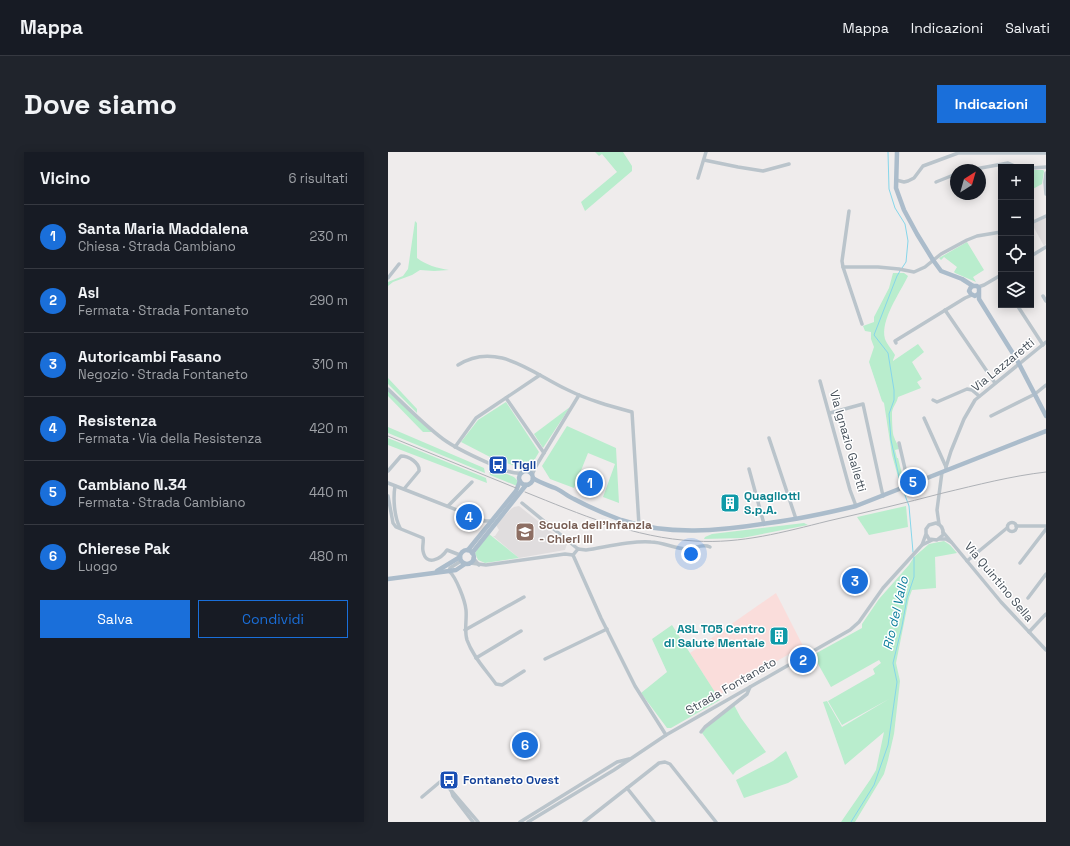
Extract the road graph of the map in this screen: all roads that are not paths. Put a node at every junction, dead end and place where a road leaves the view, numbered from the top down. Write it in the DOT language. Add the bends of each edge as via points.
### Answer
graph roads {
  1 [pos="706,152"];
  2 [pos="897,152"];
  3 [pos="1046,153"];
  4 [pos="704,160"];
  5 [pos="788,164"];
  6 [pos="998,165"];
  7 [pos="986,167"];
  8 [pos="1034,168"];
  9 [pos="1046,168"];
  10 [pos="1046,173"];
  11 [pos="950,176"];
  12 [pos="698,178"];
  13 [pos="896,180"];
  14 [pos="936,182"];
  15 [pos="1046,194"];
  16 [pos="849,211"];
  17 [pos="1046,216"];
  18 [pos="1034,222"];
  19 [pos="998,232"];
  20 [pos="1046,247"];
  21 [pos="1034,254"];
  22 [pos="933,260"];
  23 [pos="399,264"];
  24 [pos="843,266"];
  25 [pos="998,277"];
  26 [pos="388,278"];
  27 [pos="975,292"];
  28 [pos="1043,296"];
  29 [pos="1046,301"];
  30 [pos="1019,308"];
  31 [pos="945,310"];
  32 [pos="862,324"];
  33 [pos="896,343"];
  34 [pos="1045,344"];
  35 [pos="1019,364"];
  36 [pos="458,365"];
  37 [pos="540,375"];
  38 [pos="820,381"];
  39 [pos="995,383"];
  40 [pos="1046,385"];
  41 [pos="388,389"];
  42 [pos="1035,394"];
  43 [pos="579,395"];
  44 [pos="979,396"];
  45 [pos="506,398"];
  46 [pos="933,400"];
  47 [pos="830,413"];
  48 [pos="991,416"];
  49 [pos="1046,416"];
  50 [pos="924,418"];
  51 [pos="1046,431"];
  52 [pos="1034,435"];
  53 [pos="1046,436"];
  54 [pos="769,438"];
  55 [pos="898,443"];
  56 [pos="455,447"];
  57 [pos="544,453"];
  58 [pos="749,469"];
  59 [pos="945,470"];
  60 [pos="388,471"];
  61 [pos="513,473"];
  62 [pos="522,473"];
  63 [pos="530,479"];
  64 [pos="520,480"];
  65 [pos="472,482"];
  66 [pos="388,483"];
  67 [pos="395,486"];
  68 [pos="908,486"];
  69 [pos="404,489"];
  70 [pos="388,496"];
  71 [pos="883,496"];
  72 [pos="522,503"];
  73 [pos="448,506"];
  74 [pos="856,506"];
  75 [pos="937,510"];
  76 [pos="796,519"];
  77 [pos="493,520"];
  78 [pos="485,521"];
  79 [pos="931,523"];
  80 [pos="764,524"];
  81 [pos="939,524"];
  82 [pos="639,525"];
  83 [pos="1016,526"];
  84 [pos="1046,526"];
  85 [pos="1007,528"];
  86 [pos="401,529"];
  87 [pos="485,529"];
  88 [pos="1046,529"];
  89 [pos="943,532"];
  90 [pos="926,534"];
  91 [pos="939,539"];
  92 [pos="932,540"];
  93 [pos="953,543"];
  94 [pos="922,545"];
  95 [pos="710,547"];
  96 [pos="578,549"];
  97 [pos="471,554"];
  98 [pos="573,554"];
  99 [pos="463,560"];
  100 [pos="966,560"];
  101 [pos="1020,564"];
  102 [pos="479,565"];
  103 [pos="449,571"];
  104 [pos="434,572"];
  105 [pos="1046,574"];
  106 [pos="388,579"];
  107 [pos="524,597"];
  108 [pos="1028,598"];
  109 [pos="1046,614"];
  110 [pos="606,628"];
  111 [pos="465,630"];
  112 [pos="521,631"];
  113 [pos="1029,632"];
  114 [pos="1046,650"];
  115 [pos="476,658"];
  116 [pos="545,659"];
  117 [pos="524,671"];
  118 [pos="750,686"];
  119 [pos="701,732"];
  120 [pos="666,735"];
  121 [pos="632,758"];
  122 [pos="627,788"];
  123 [pos="451,789"];
  124 [pos="422,797"];
  125 [pos="473,822"];
  126 [pos="478,822"];
  127 [pos="520,822"];
  128 [pos="528,822"];
  129 [pos="584,822"];
  130 [pos="654,822"];
  131 [pos="716,822"];
  1 -- 4 [label="street"];
  2 -- 13 [label="main road"];
  3 -- 13 [label="street" via="958,153 922,166 914,178 908,181"];
  4 -- 5 [label="street" via="763,171"];
  4 -- 12 [label="street"];
  6 -- 7 [label="street"];
  8 -- 9 [label="street"];
  10 -- 15 [label="street"];
  11 -- 14 [label="street"];
  13 -- 22 [label="main road" via="896,188 906,214"];
  16 -- 24 [label="street"];
  17 -- 18 [label="street"];
  19 -- 22 [label="street" via="967,240"];
  20 -- 21 [label="street"];
  22 -- 24 [label="street" via="916,272"];
  22 -- 27 [label="main road" via="941,271 968,282"];
  23 -- 26 [label="street"];
  24 -- 32 [label="street"];
  25 -- 27 [label="street"];
  27 -- 31 [label="street"];
  27 -- 35 [label="main road"];
  28 -- 29 [label="street"];
  30 -- 34 [label="street"];
  31 -- 33 [label="street" via="895,341"];
  31 -- 39 [label="street"];
  34 -- 35 [label="street, Via Lazzaretti"];
  35 -- 39 [label="street, Via Lazzaretti"];
  35 -- 42 [label="main road"];
  36 -- 37 [label="street" via="475,358 496,357 512,360"];
  37 -- 43 [label="street"];
  37 -- 45 [label="street"];
  38 -- 47 [label="street, Via Ignazio Galletti"];
  39 -- 44 [label="street, Via Lazzaretti"];
  40 -- 42 [label="street"];
  41 -- 56 [label="street" via="433,431"];
  42 -- 48 [label="street"];
  42 -- 49 [label="main road"];
  43 -- 57 [label="street"];
  43 -- 82 [label="street" via="632,412"];
  44 -- 46 [label="street" via="967,389 937,402"];
  44 -- 59 [label="street, Via Lazzaretti" via="971,406"];
  45 -- 56 [label="street" via="476,418"];
  45 -- 57 [label="street"];
  47 -- 71 [label="street" via="863,404"];
  47 -- 74 [label="street, Via Ignazio Galletti"];
  50 -- 59 [label="street"];
  51 -- 52 [label="main road"];
  52 -- 53 [label="main road"];
  52 -- 59 [label="main road"];
  54 -- 76 [label="street"];
  55 -- 68 [label="street"];
  56 -- 61 [label="street"];
  57 -- 63 [label="street"];
  58 -- 80 [label="street"];
  59 -- 68 [label="main road"];
  59 -- 75 [label="street"];
  60 -- 69 [label="street" via="401,456 418,465 419,471"];
  61 -- 62 [label="street"];
  61 -- 64 [label="street"];
  62 -- 63 [label="main road" via="525,472"];
  62 -- 64 [label="main road"];
  63 -- 64 [label="main road"];
  63 -- 82 [label="main road" via="556,488 572,499 621,520"];
  63 -- 97 [label="main road"];
  64 -- 77 [label="main road" via="516,491"];
  65 -- 73 [label="street"];
  66 -- 67 [label="street"];
  67 -- 69 [label="street"];
  67 -- 86 [label="street" via="395,507"];
  68 -- 71 [label="main road"];
  69 -- 73 [label="street"];
  70 -- 86 [label="street" via="393,523"];
  71 -- 74 [label="main road"];
  72 -- 96 [label="street"];
  73 -- 78 [label="street"];
  74 -- 76 [label="main road"];
  75 -- 79 [label="street"];
  75 -- 81 [label="street"];
  76 -- 80 [label="main road"];
  77 -- 78 [label="street"];
  77 -- 87 [label="main road"];
  78 -- 87 [label="street"];
  79 -- 81 [label="street"];
  79 -- 90 [label="street" via="926,529"];
  80 -- 82 [label="main road" via="715,531 674,530"];
  81 -- 89 [label="street"];
  83 -- 84 [label="street"];
  83 -- 85 [label="street" via="1010,523"];
  83 -- 85 [label="street" via="1013,532"];
  85 -- 100 [label="street"];
  86 -- 99 [label="street" via="423,538 422,550 428,560 433,561 442,557 447,550"];
  87 -- 97 [label="main road"];
  88 -- 101 [label="street"];
  89 -- 91 [label="street"];
  89 -- 93 [label="street, Via Quintino Sella"];
  90 -- 92 [label="street"];
  90 -- 94 [label="street, Strada Fontaneto"];
  91 -- 92 [label="street"];
  91 -- 93 [label="street, Via Quintino Sella"];
  92 -- 94 [label="street, Strada Fontaneto"];
  93 -- 100 [label="street, Via Quintino Sella"];
  94 -- 118 [label="street, Strada Fontaneto" via="850,630"];
  95 -- 96 [label="street" via="685,549 645,542"];
  96 -- 98 [label="street"];
  97 -- 99 [label="main road"];
  97 -- 99 [label="main road" via="464,551"];
  97 -- 102 [label="street"];
  98 -- 102 [label="street"];
  98 -- 110 [label="street"];
  99 -- 102 [label="street"];
  99 -- 103 [label="main road" via="456,570"];
  99 -- 104 [label="main road"];
  100 -- 113 [label="street, Via Quintino Sella" via="1000,602"];
  103 -- 104 [label="main road"];
  103 -- 111 [label="street" via="453,574 464,601"];
  104 -- 106 [label="main road"];
  105 -- 108 [label="street"];
  107 -- 111 [label="street"];
  109 -- 113 [label="street"];
  110 -- 116 [label="street"];
  110 -- 120 [label="street" via="635,686"];
  111 -- 115 [label="street"];
  112 -- 115 [label="street"];
  113 -- 114 [label="street, Via Quintino Sella"];
  115 -- 117 [label="street" via="496,684 502,684"];
  118 -- 119 [label="street" via="747,694"];
  118 -- 120 [label="street, Strada Fontaneto"];
  120 -- 121 [label="street, Strada Fontaneto"];
  121 -- 127 [label="street" via="617,762"];
  121 -- 128 [label="street, Strada Fontaneto"];
  122 -- 129 [label="street"];
  122 -- 130 [label="street"];
  122 -- 131 [label="street" via="659,763 665,762 670,764"];
  123 -- 124 [label="street" via="441,781"];
  123 -- 125 [label="street" via="453,796"];
  123 -- 126 [label="street"];
}
